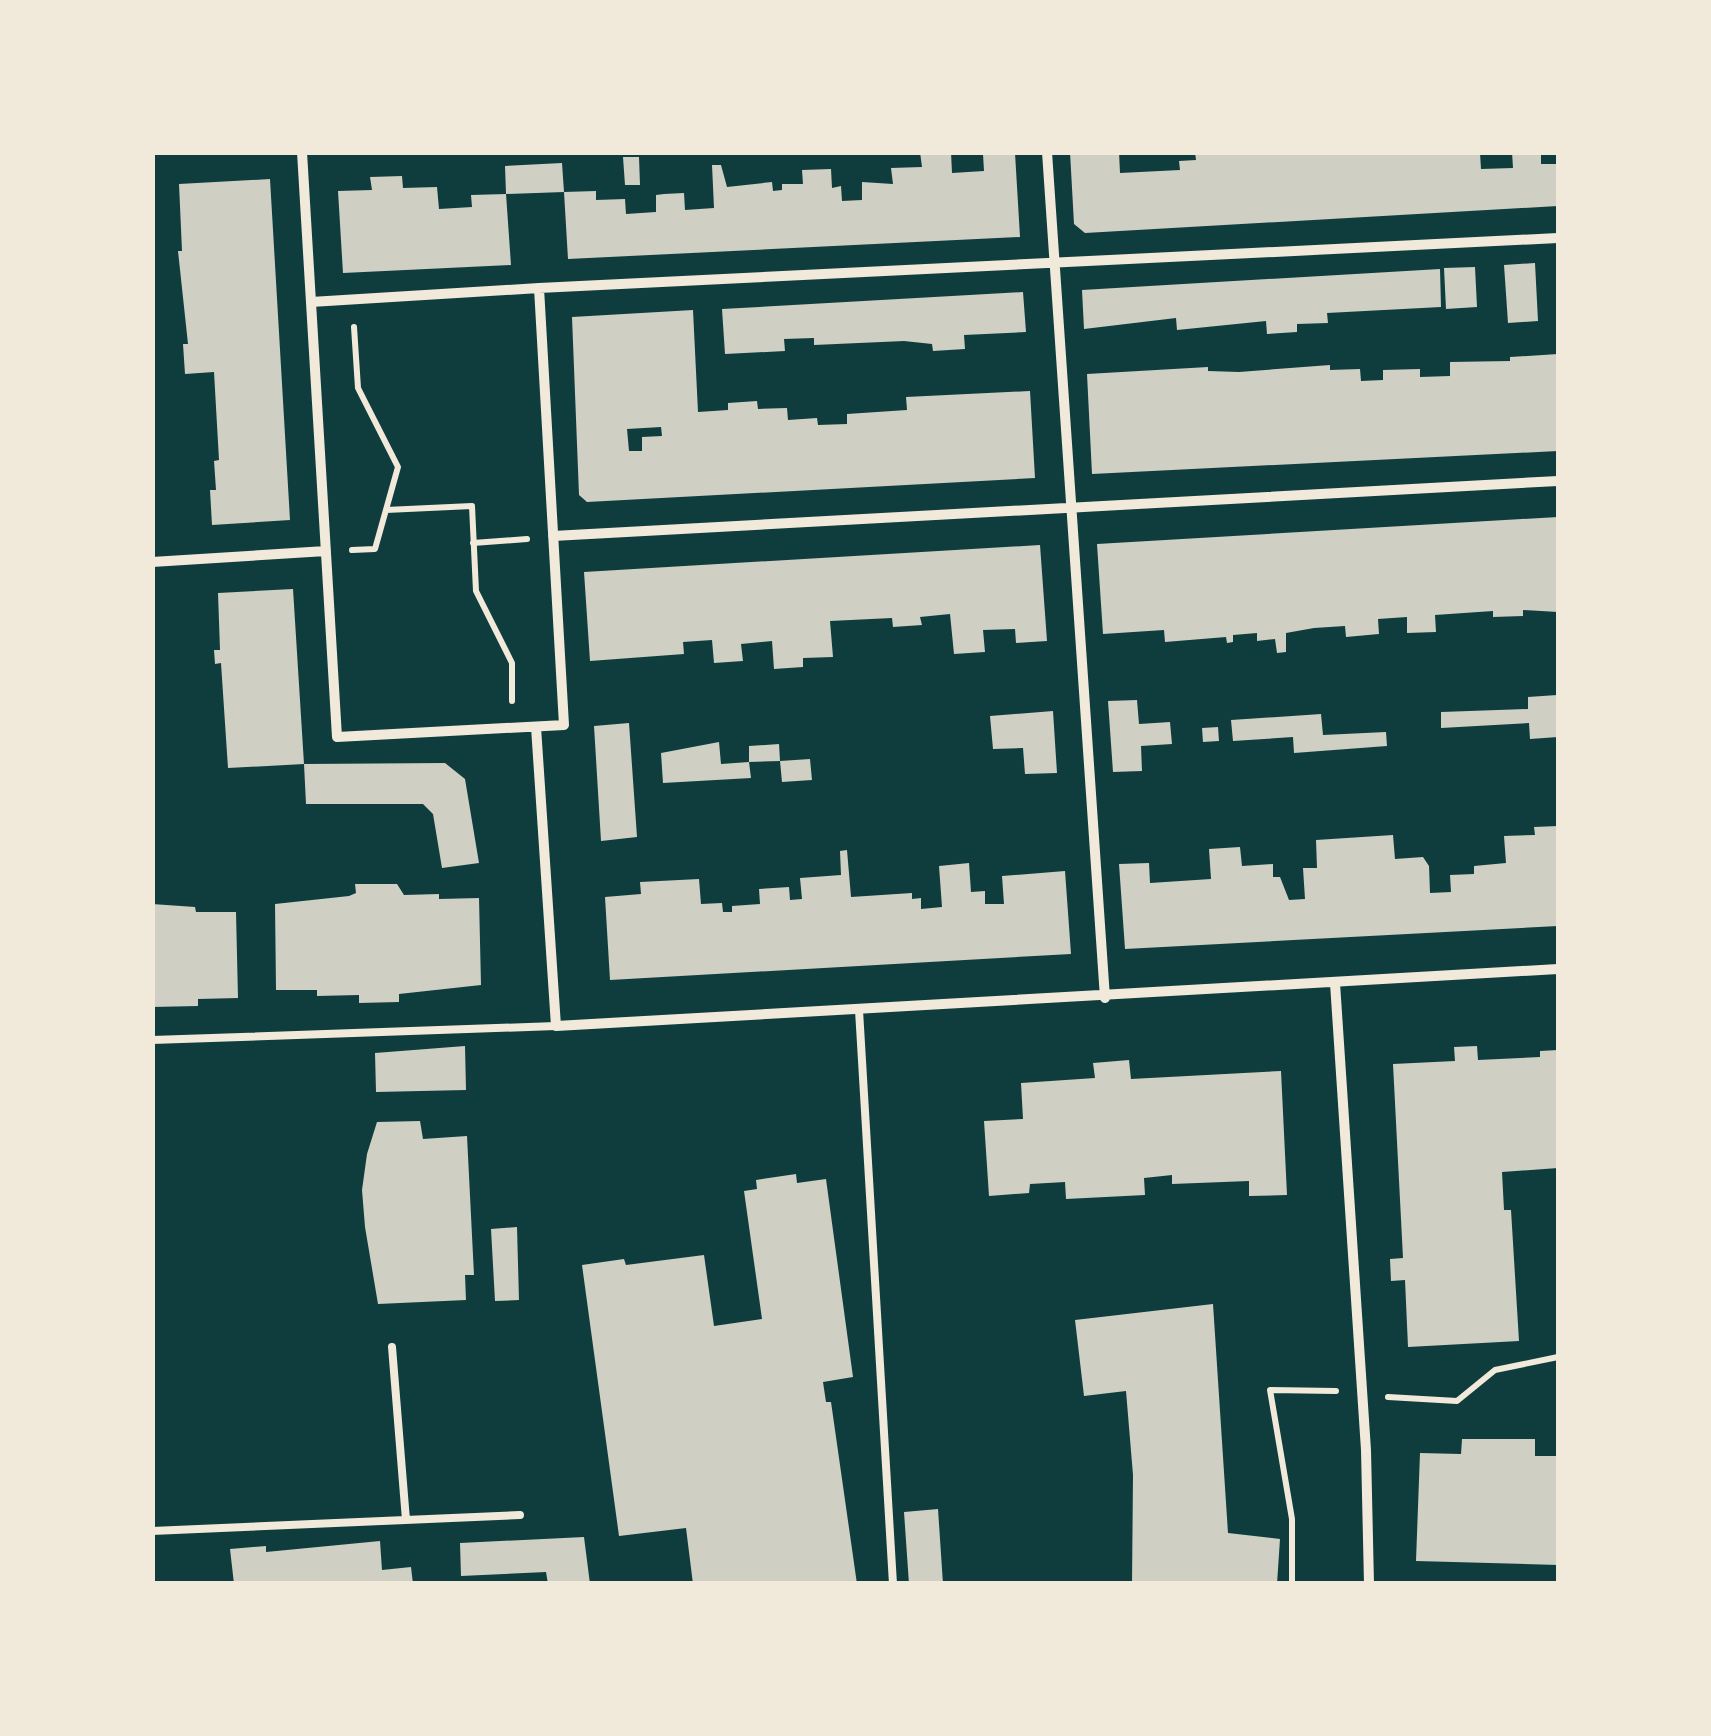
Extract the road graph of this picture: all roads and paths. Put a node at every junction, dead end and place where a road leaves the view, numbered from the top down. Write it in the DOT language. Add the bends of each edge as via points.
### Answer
graph roads {
  1 [pos="302,152"];
  2 [pos="1046,152"];
  3 [pos="1558,238"];
  4 [pos="1054,263"];
  5 [pos="539,288"];
  6 [pos="352,299"];
  7 [pos="311,302"];
  8 [pos="1558,481"];
  9 [pos="1071,508"];
  10 [pos="386,510"];
  11 [pos="554,536"];
  12 [pos="473,544"];
  13 [pos="326,552"];
  14 [pos="152,562"];
  15 [pos="536,726"];
  16 [pos="513,728"];
  17 [pos="1558,969"];
  18 [pos="1335,982"];
  19 [pos="1104,998"];
  20 [pos="858,1010"];
  21 [pos="556,1026"];
  22 [pos="152,1040"];
  23 [pos="392,1347"];
  24 [pos="1558,1357"];
  25 [pos="1363,1394"];
  26 [pos="520,1516"];
  27 [pos="406,1520"];
  28 [pos="152,1531"];
  29 [pos="894,1584"];
  30 [pos="1292,1584"];
  31 [pos="1370,1584"];
  1 -- 7 [label="street"];
  2 -- 4 [label="street"];
  3 -- 4 [label="street"];
  4 -- 5 [label="street"];
  4 -- 9 [label="street"];
  5 -- 6 [label="street"];
  5 -- 11 [label="street"];
  6 -- 7 [label="street"];
  6 -- 10 [label="path" via="358,388 398,468"];
  7 -- 13 [label="street"];
  8 -- 9 [label="street"];
  9 -- 11 [label="street"];
  9 -- 19 [label="street"];
  10 -- 12 [label="path" via="472,506"];
  10 -- 13 [label="path" via="375,549"];
  11 -- 12 [label="path"];
  11 -- 15 [label="street" via="564,725"];
  12 -- 16 [label="path" via="476,591 512,663"];
  13 -- 14 [label="street"];
  13 -- 16 [label="street" via="337,737"];
  15 -- 16 [label="street"];
  15 -- 21 [label="street"];
  17 -- 18 [label="street"];
  18 -- 19 [label="street"];
  18 -- 25 [label="street"];
  19 -- 20 [label="street"];
  20 -- 21 [label="street"];
  20 -- 29 [label="lane"];
  21 -- 22 [label="lane"];
  23 -- 27 [label="lane"];
  24 -- 25 [label="path" via="1494,1370 1457,1402"];
  25 -- 30 [label="path" via="1270,1390 1292,1519"];
  25 -- 31 [label="street"];
  26 -- 27 [label="lane"];
  27 -- 28 [label="lane"];
}
